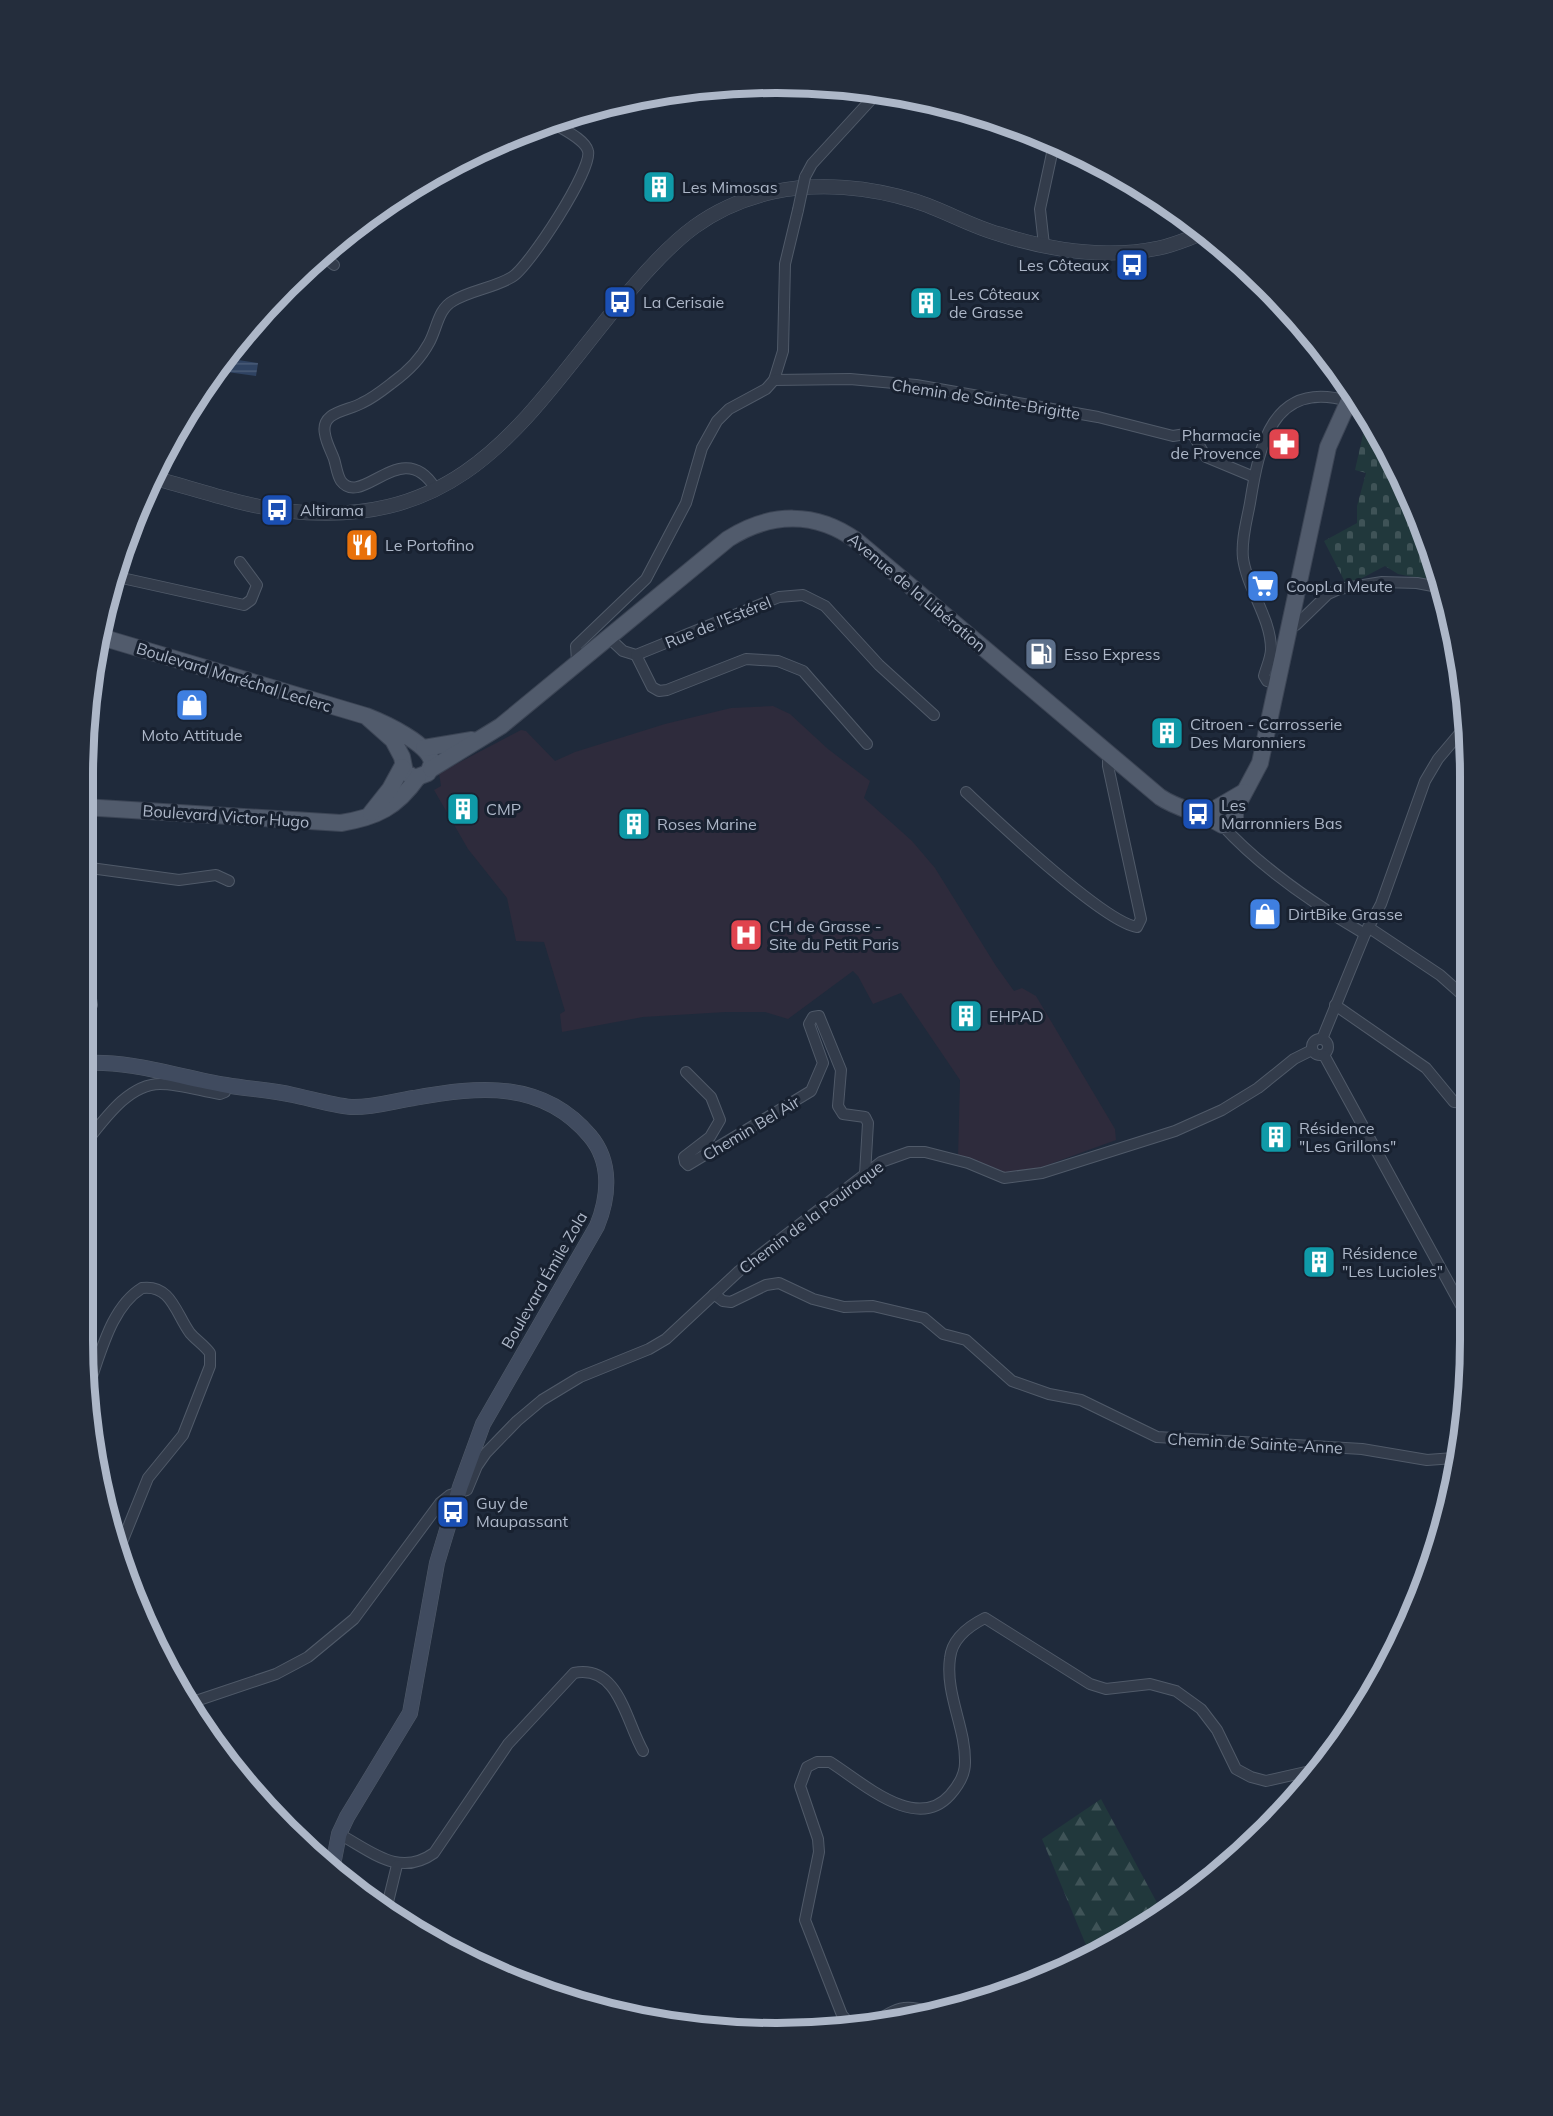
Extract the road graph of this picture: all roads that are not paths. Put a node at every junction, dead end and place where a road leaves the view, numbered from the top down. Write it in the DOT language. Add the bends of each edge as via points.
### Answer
graph roads {
  1 [pos="871,100"];
  2 [pos="560,128"];
  3 [pos="1052,151"];
  4 [pos="1195,236"];
  5 [pos="1044,245"];
  6 [pos="329,261"];
  7 [pos="334,265"];
  8 [pos="774,380"];
  9 [pos="1345,398"];
  10 [pos="1348,402"];
  11 [pos="1254,477"];
  12 [pos="160,480"];
  13 [pos="435,488"];
  14 [pos="240,562"];
  15 [pos="123,578"];
  16 [pos="1433,586"];
  17 [pos="1290,627"];
  18 [pos="607,636"];
  19 [pos="107,639"];
  20 [pos="636,655"];
  21 [pos="577,661"];
  22 [pos="1277,684"];
  23 [pos="934,715"];
  24 [pos="366,716"];
  25 [pos="1459,734"];
  26 [pos="485,738"];
  27 [pos="867,744"];
  28 [pos="421,747"];
  29 [pos="1108,753"];
  30 [pos="402,762"];
  31 [pos="424,773"];
  32 [pos="966,792"];
  33 [pos="93,808"];
  34 [pos="1224,815"];
  35 [pos="369,816"];
  36 [pos="93,868"];
  37 [pos="229,881"];
  38 [pos="1366,931"];
  39 [pos="1460,993"];
  40 [pos="1335,1005"];
  41 [pos="1322,1040"];
  42 [pos="1312,1050"];
  43 [pos="1324,1055"];
  44 [pos="93,1063"];
  45 [pos="686,1072"];
  46 [pos="226,1085"];
  47 [pos="1460,1102"];
  48 [pos="93,1134"];
  49 [pos="865,1174"];
  50 [pos="714,1294"];
  51 [pos="1460,1305"];
  52 [pos="94,1370"];
  53 [pos="1449,1458"];
  54 [pos="459,1493"];
  55 [pos="123,1539"];
  56 [pos="197,1701"];
  57 [pos="643,1751"];
  58 [pos="1306,1771"];
  59 [pos="339,1834"];
  60 [pos="335,1860"];
  61 [pos="397,1865"];
  62 [pos="388,1902"];
  63 [pos="916,2008"];
  64 [pos="886,2014"];
  65 [pos="846,2019"];
  1 -- 8 [label="street, bridge" via="812,164 805,177 785,264 783,351"];
  2 -- 13 [label="street" via="583,143 588,151 587,162 566,204 532,256 512,277 453,301 444,309 420,357 393,383 326,421 324,432 341,481 348,486 365,485 411,467 426,475"];
  3 -- 5 [label="street" via="1040,209"];
  4 -- 5 [label="street" via="1160,248 1110,254"];
  5 -- 13 [label="street" via="998,234 915,201 861,189 812,186 772,192 717,211 683,233 647,270 546,398 507,440 477,464"];
  6 -- 7 [label="street"];
  8 -- 11 [label="street, Chemin de Sainte-Brigitte" via="850,379 916,385 1098,417 1173,436 1192,433 1206,457"];
  8 -- 21 [label="street" via="717,421 702,448 686,503 646,579 576,646"];
  9 -- 11 [label="street" via="1302,399 1280,414 1264,437"];
  10 -- 17 [label="main road, Avenue de la Libération" via="1328,447"];
  11 -- 22 [label="street" via="1243,559 1269,636 1271,651 1264,676"];
  12 -- 13 [label="street" via="265,508 316,513 393,507"];
  14 -- 15 [label="street" via="257,585 251,600 244,605"];
  16 -- 17 [label="street" via="1382,582 1339,589"];
  17 -- 22 [label="main road, Avenue de la Libération"];
  18 -- 20 [label="street" via="623,651"];
  18 -- 21 [label="main road, Avenue de la Libération"];
  18 -- 29 [label="main road, Avenue de la Libération" via="746,528 785,518 813,520 857,541"];
  19 -- 24 [label="main road, Boulevard Maréchal Leclerc"];
  20 -- 23 [label="street, Rue de l'Estérel" via="779,597 803,595 825,606 879,665"];
  20 -- 27 [label="street" via="652,687 659,691 746,659 778,661 803,671"];
  21 -- 26 [label="main road, Avenue de la Libération"];
  22 -- 34 [label="main road, Avenue de la Libération" via="1260,763 1245,792"];
  24 -- 28 [label="main road"];
  24 -- 30 [label="main road" via="388,733"];
  25 -- 38 [label="street" via="1425,781 1386,889"];
  26 -- 28 [label="main road"];
  26 -- 31 [label="main road, Avenue de la Libération"];
  28 -- 30 [label="main road" via="409,749"];
  28 -- 31 [label="main road" via="432,757"];
  29 -- 32 [label="street" via="1141,919 1137,927 1128,926 1109,913 1041,860"];
  29 -- 34 [label="main road, Avenue de la Libération" via="1160,797 1190,812"];
  30 -- 31 [label="main road" via="409,776"];
  30 -- 35 [label="main road" via="390,789"];
  31 -- 35 [label="main road, Boulevard Victor Hugo" via="395,805"];
  33 -- 35 [label="main road, Boulevard Victor Hugo" via="341,823"];
  34 -- 38 [label="street" via="1235,839 1260,862"];
  36 -- 37 [label="street" via="179,880 216,875"];
  38 -- 39 [label="street" via="1440,975"];
  38 -- 40 [label="street"];
  40 -- 41 [label="street"];
  40 -- 47 [label="street" via="1425,1068 1454,1102"];
  41 -- 42 [label="street" via="1312,1043"];
  41 -- 43 [label="street" via="1328,1048"];
  42 -- 43 [label="street" via="1315,1055"];
  42 -- 49 [label="street, Chemin de la Pouiraque" via="1222,1110 1175,1131 1042,1173 1004,1178 956,1160 909,1152 880,1162"];
  43 -- 51 [label="street"];
  44 -- 46 [label="main road, Boulevard Émile Zola" via="151,1068"];
  45 -- 49 [label="street, Chemin Bel Air" via="711,1097 720,1119 710,1137 684,1157 688,1166 811,1091 823,1063 809,1024 819,1016 841,1070 838,1106 843,1114 865,1117 868,1123"];
  46 -- 48 [label="street" via="225,1092 220,1094 159,1084 142,1088 125,1098"];
  46 -- 54 [label="main road, Boulevard Émile Zola" via="351,1107 456,1091 495,1089 528,1094 568,1113 596,1142 605,1164 607,1184 601,1216 486,1418"];
  49 -- 50 [label="street, Chemin de la Pouiraque"];
  50 -- 53 [label="street, Chemin de Sainte-Anne" via="731,1302 779,1283 813,1299 844,1307 873,1306 924,1318 943,1334 966,1340 1012,1381 1081,1400 1157,1437 1245,1440 1362,1449 1427,1460"];
  50 -- 54 [label="street" via="649,1350 580,1377 542,1400 486,1453 467,1490"];
  52 -- 55 [label="street" via="109,1329 126,1302 142,1288 160,1289 168,1296 211,1359 183,1435 148,1478"];
  54 -- 56 [label="street" via="440,1503 354,1618 308,1657 276,1674"];
  54 -- 59 [label="main road, Boulevard Émile Zola" via="437,1563 410,1713"];
  57 -- 61 [label="street" via="614,1687 597,1673 574,1673 508,1744 434,1853 411,1865"];
  58 -- 65 [label="street" via="1266,1781 1251,1777 1236,1769 1217,1730 1201,1709 1176,1691 1150,1684 1106,1689 1090,1684 985,1618 969,1626 950,1656 950,1682 965,1762 963,1778 944,1802 930,1809 905,1809 830,1762 807,1767 800,1786 819,1852 805,1920"];
  59 -- 60 [label="main road"];
  59 -- 61 [label="street"];
  61 -- 62 [label="street"];
  63 -- 64 [label="street" via="895,2008"];
}
